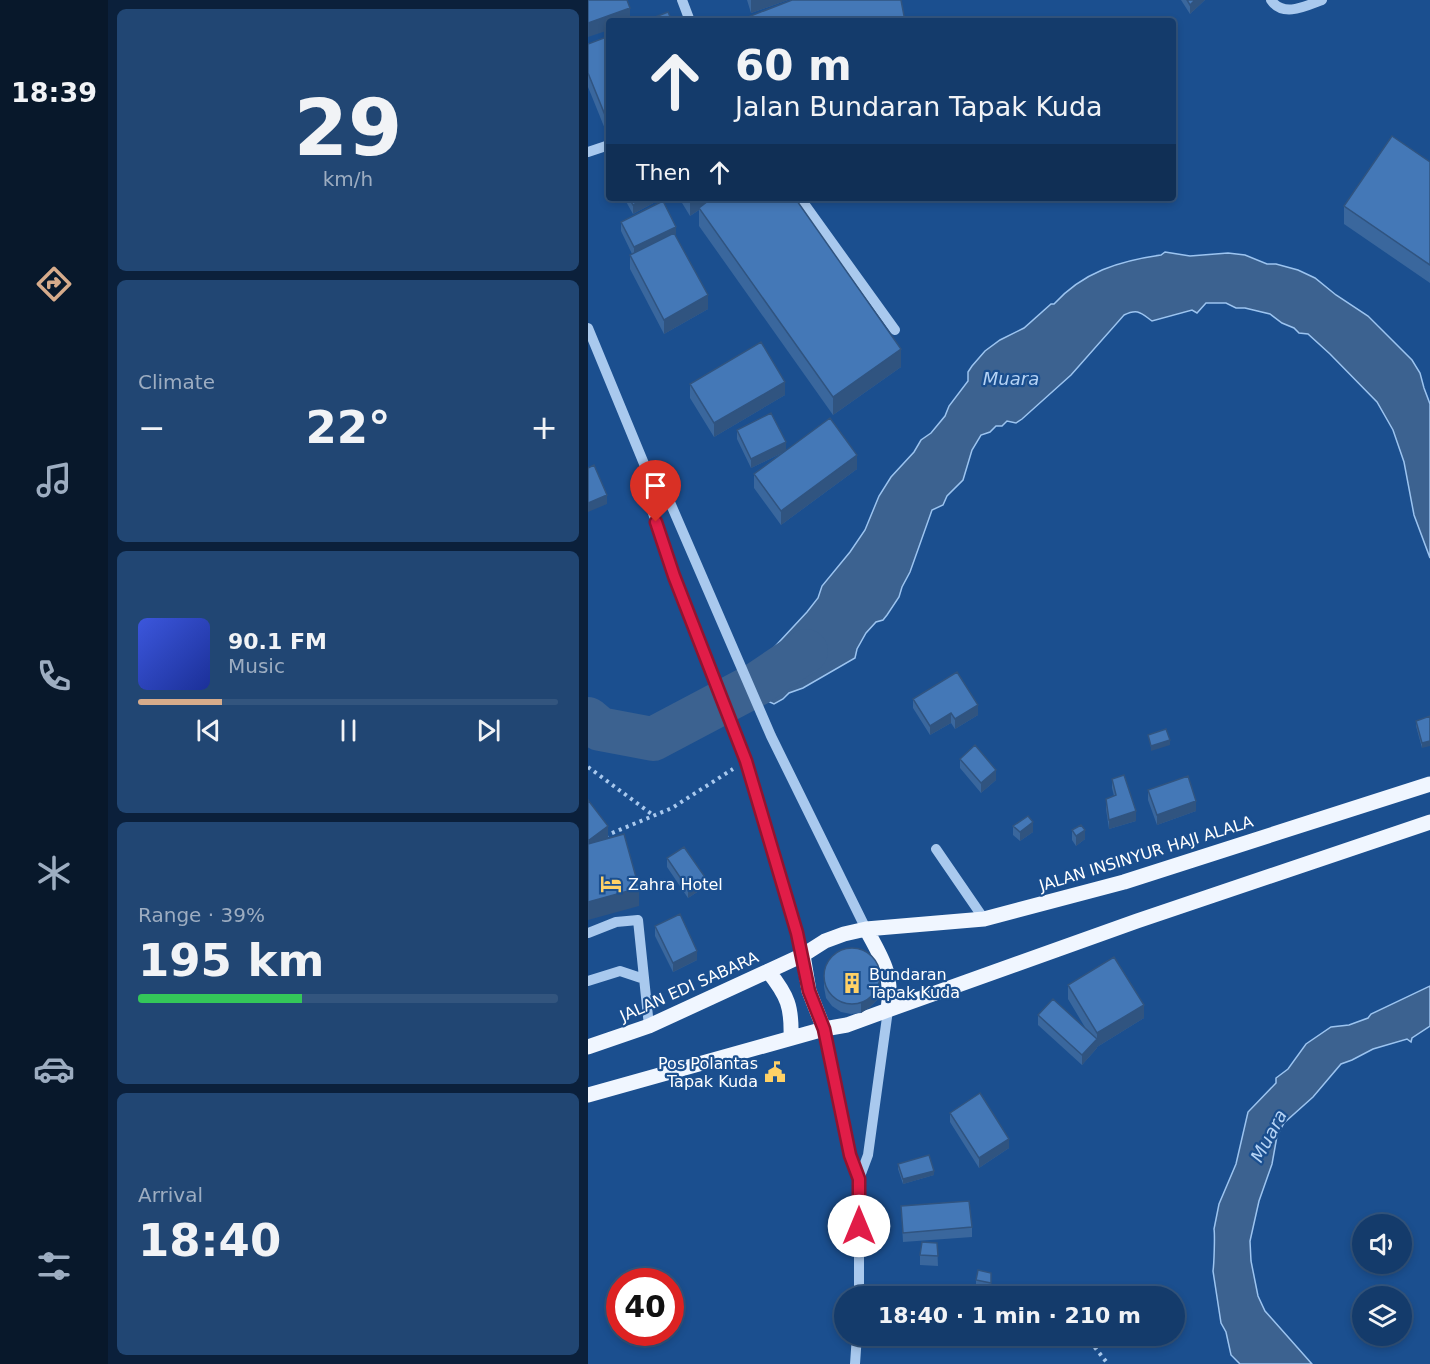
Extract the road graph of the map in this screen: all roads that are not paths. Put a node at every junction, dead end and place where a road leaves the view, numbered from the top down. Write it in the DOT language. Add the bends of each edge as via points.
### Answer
graph roads {
  1 [pos="682,0"];
  2 [pos="1271,0"];
  3 [pos="1322,0"];
  4 [pos="689,18"];
  5 [pos="606,146"];
  6 [pos="588,152"];
  7 [pos="802,201"];
  8 [pos="588,328"];
  9 [pos="895,330"];
  10 [pos="647,471"];
  11 [pos="1430,784"];
  12 [pos="1430,822"];
  13 [pos="936,849"];
  14 [pos="984,919"];
  15 [pos="866,929"];
  16 [pos="588,933"];
  17 [pos="803,955"];
  18 [pos="768,971"];
  19 [pos="644,979"];
  20 [pos="588,981"];
  21 [pos="888,1010"];
  22 [pos="650,1026"];
  23 [pos="824,1029"];
  24 [pos="791,1038"];
  25 [pos="588,1047"];
  26 [pos="588,1095"];
  27 [pos="859,1179"];
  28 [pos="859,1286"];
  29 [pos="856,1346"];
  30 [pos="855,1364"];
  1 -- 4 [label="street"];
  2 -- 3 [label="street" via="1277,8 1285,10"];
  5 -- 6 [label="street"];
  7 -- 9 [label="street"];
  8 -- 10 [label="street"];
  10 -- 15 [label="street" via="669,500 771,736"];
  10 -- 17 [label="street" via="650,504 746,761"];
  11 -- 14 [label="main road, JALAN INSINYUR HAJI ALALA" via="1124,882"];
  12 -- 21 [label="main road"];
  13 -- 14 [label="street"];
  14 -- 15 [label="main road, JALAN INSINYUR HAJI ALALA"];
  15 -- 17 [label="main road" via="825,941"];
  15 -- 21 [label="main road" via="889,979"];
  16 -- 19 [label="street" via="616,922 638,920"];
  17 -- 18 [label="main road, JALAN EDI SABARA"];
  17 -- 23 [label="main road" via="809,991"];
  18 -- 22 [label="main road, JALAN EDI SABARA"];
  18 -- 24 [label="main road" via="782,988 792,1014"];
  19 -- 20 [label="street" via="620,970"];
  19 -- 22 [label="street"];
  21 -- 23 [label="main road"];
  21 -- 27 [label="street" via="868,1155"];
  22 -- 25 [label="main road, JALAN EDI SABARA"];
  23 -- 24 [label="main road"];
  23 -- 27 [label="street" via="850,1155"];
  24 -- 26 [label="main road"];
  27 -- 28 [label="street"];
  29 -- 30 [label="street"];
}
